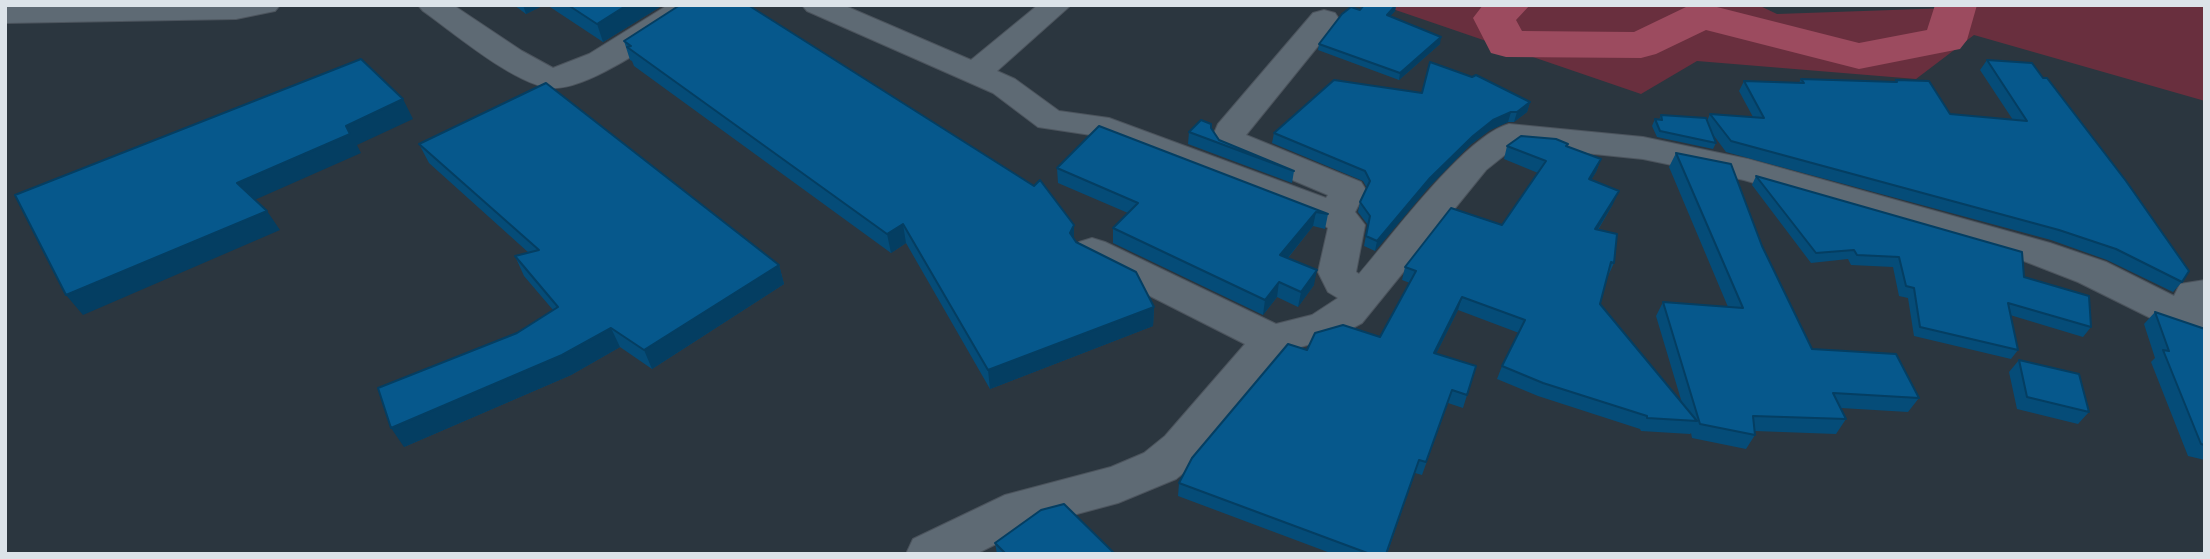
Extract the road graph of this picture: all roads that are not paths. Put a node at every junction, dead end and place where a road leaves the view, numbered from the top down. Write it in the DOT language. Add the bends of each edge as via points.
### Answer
graph roads {
  1 [pos="265,5"];
  2 [pos="433,5"];
  3 [pos="689,5"];
  4 [pos="817,5"];
  5 [pos="1056,5"];
  6 [pos="5,14"];
  7 [pos="1324,19"];
  8 [pos="974,74"];
  9 [pos="1335,215"];
  10 [pos="1092,251"];
  11 [pos="1364,296"];
  12 [pos="2200,314"];
  13 [pos="1273,340"];
  14 [pos="930,554"];
  1 -- 6 [label="street" via="236,10"];
  2 -- 3 [label="street" via="531,70 553,79 579,72"];
  4 -- 8 [label="street"];
  5 -- 8 [label="street"];
  7 -- 9 [label="street" via="1237,122 1229,138 1348,190"];
  8 -- 9 [label="street" via="1004,86 1050,120 1097,125"];
  9 -- 11 [label="street" via="1347,225 1337,272 1342,282"];
  10 -- 13 [label="street"];
  11 -- 12 [label="street" via="1474,162 1506,136 1514,135 1643,148 1762,173 2037,252"];
  11 -- 13 [label="street" via="1338,321"];
  13 -- 14 [label="street" via="1181,449 1160,466 1118,484 1021,509"];
}
